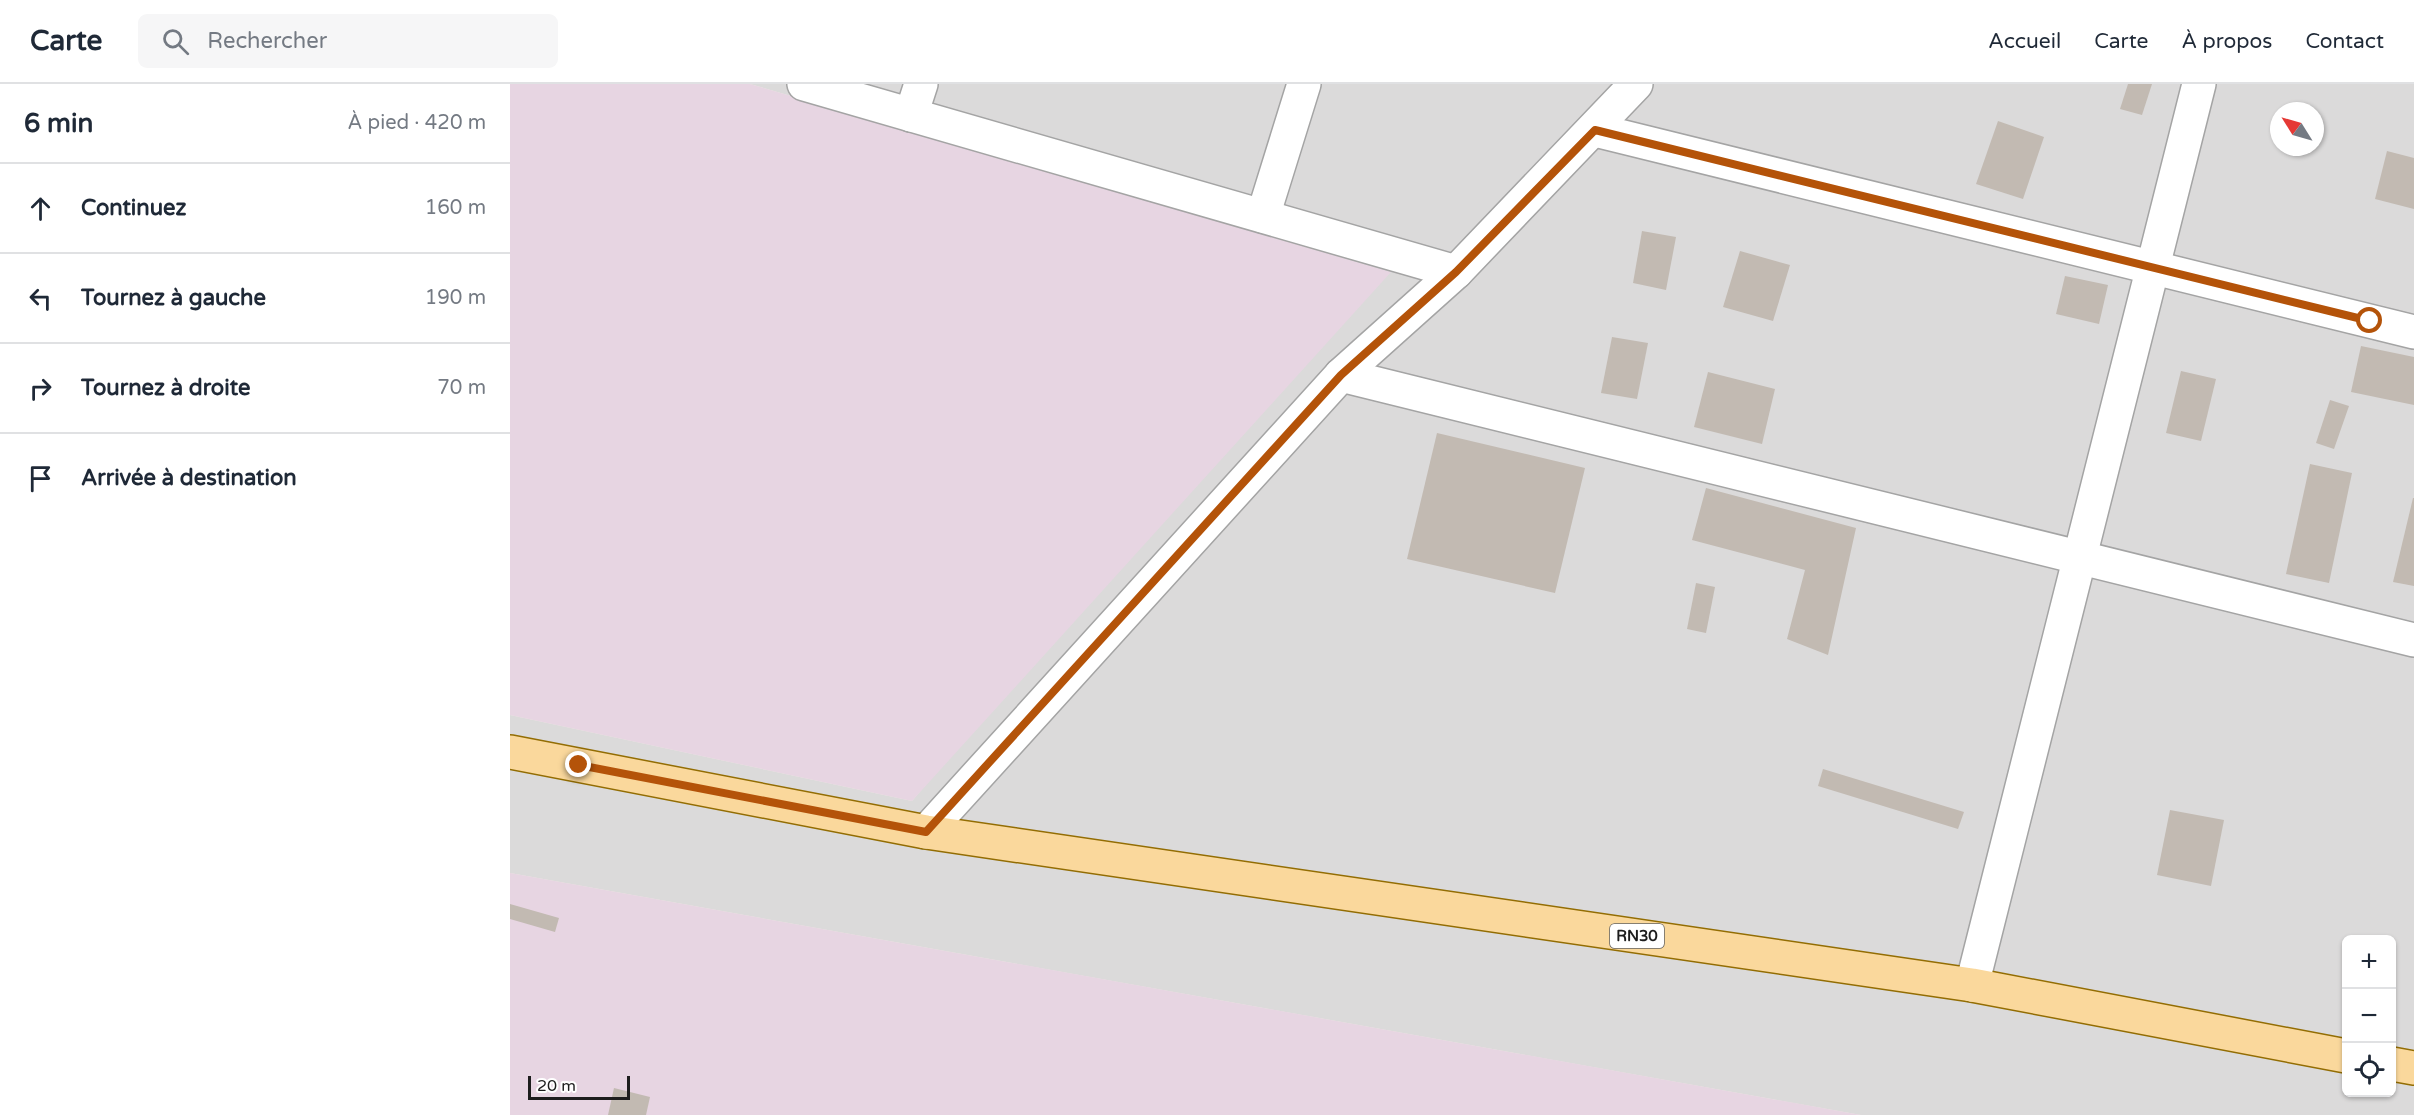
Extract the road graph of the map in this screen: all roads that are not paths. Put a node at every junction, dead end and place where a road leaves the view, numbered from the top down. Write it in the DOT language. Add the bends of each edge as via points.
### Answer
graph roads {
  1 [pos="804,84"];
  2 [pos="921,84"];
  3 [pos="1304,84"];
  4 [pos="1635,84"];
  5 [pos="2199,84"];
  6 [pos="911,115"];
  7 [pos="1595,130"];
  8 [pos="1263,216"];
  9 [pos="2152,268"];
  10 [pos="1456,272"];
  11 [pos="2414,332"];
  12 [pos="1341,375"];
  13 [pos="2079,557"];
  14 [pos="2414,640"];
  15 [pos="510,752"];
  16 [pos="926,832"];
  17 [pos="1972,985"];
  18 [pos="2342,1055"];
  19 [pos="2396,1065"];
  20 [pos="2414,1068"];
  1 -- 6 [label="street"];
  2 -- 6 [label="street"];
  3 -- 8 [label="street"];
  4 -- 7 [label="street"];
  5 -- 9 [label="street"];
  6 -- 8 [label="street"];
  7 -- 9 [label="street"];
  7 -- 10 [label="street"];
  8 -- 10 [label="street"];
  9 -- 11 [label="street"];
  9 -- 13 [label="street"];
  10 -- 12 [label="street"];
  12 -- 13 [label="street"];
  12 -- 16 [label="street"];
  13 -- 14 [label="street"];
  13 -- 17 [label="street"];
  15 -- 16 [label="main road, RN30"];
  16 -- 17 [label="main road, RN30"];
  17 -- 18 [label="main road, RN30"];
  19 -- 20 [label="main road"];
}
